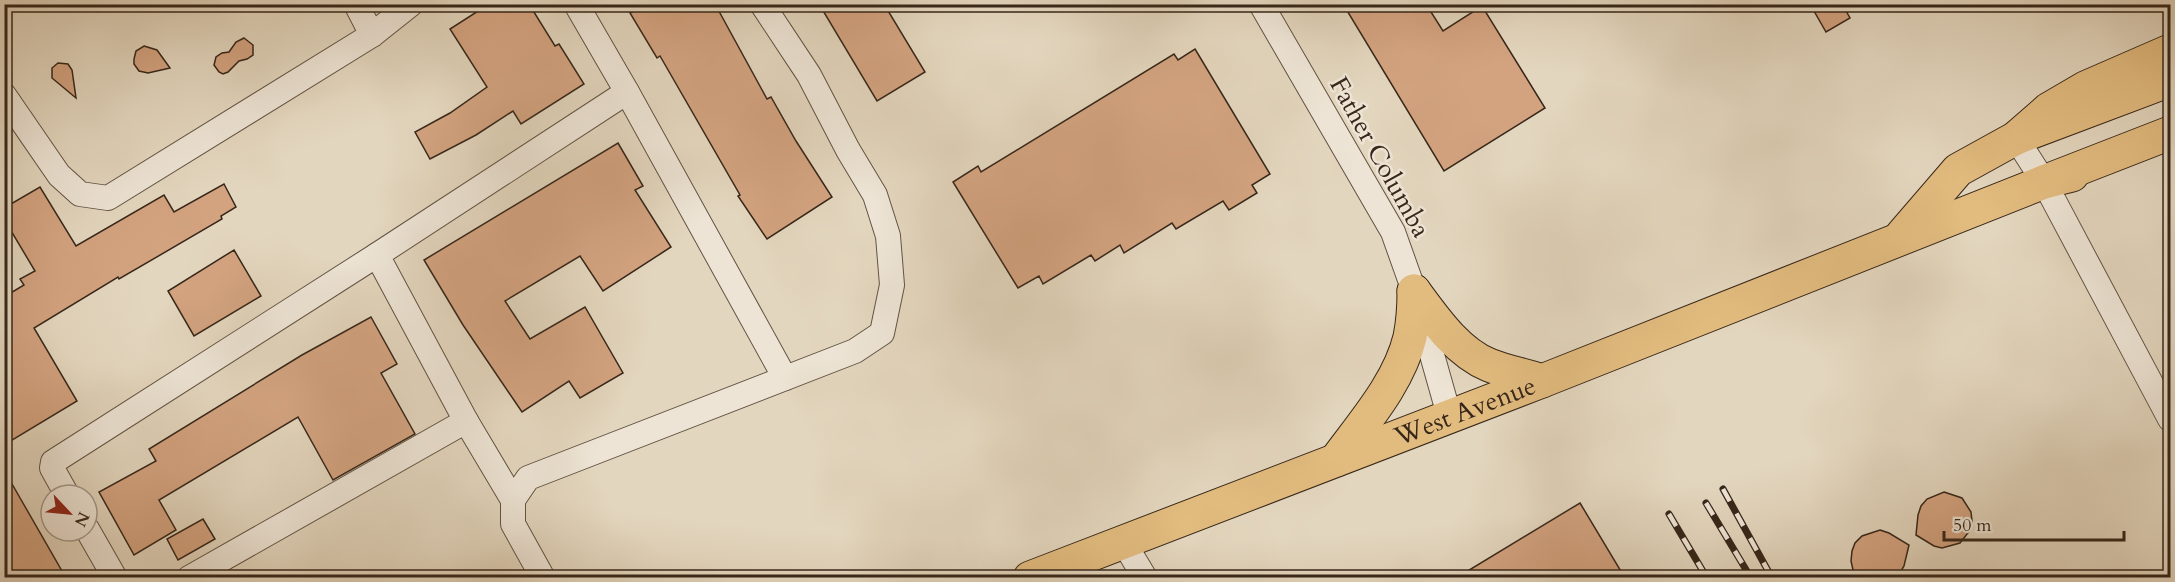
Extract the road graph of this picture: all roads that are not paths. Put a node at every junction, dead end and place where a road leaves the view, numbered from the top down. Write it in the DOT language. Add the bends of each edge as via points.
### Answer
graph roads {
  1 [pos="356,4"];
  2 [pos="411,4"];
  3 [pos="576,4"];
  4 [pos="762,4"];
  5 [pos="1261,4"];
  6 [pos="372,35"];
  7 [pos="2170,51"];
  8 [pos="2170,80"];
  9 [pos="627,92"];
  10 [pos="4,95"];
  11 [pos="2170,133"];
  12 [pos="2016,138"];
  13 [pos="2170,150"];
  14 [pos="2044,182"];
  15 [pos="1899,238"];
  16 [pos="376,255"];
  17 [pos="1414,291"];
  18 [pos="785,378"];
  19 [pos="1542,381"];
  20 [pos="1449,415"];
  21 [pos="2170,418"];
  22 [pos="466,421"];
  23 [pos="1336,460"];
  24 [pos="60,483"];
  25 [pos="513,500"];
  26 [pos="95,543"];
  27 [pos="1124,543"];
  28 [pos="115,578"];
  29 [pos="189,578"];
  30 [pos="543,578"];
  31 [pos="1030,578"];
  32 [pos="1145,578"];
  1 -- 6 [label="street"];
  2 -- 6 [label="street"];
  3 -- 9 [label="street"];
  4 -- 18 [label="street" via="809,75 875,195 888,236 892,285 882,333 855,351"];
  5 -- 17 [label="street, Father Columba" via="1384,215"];
  6 -- 10 [label="street" via="108,198 80,194 59,175"];
  7 -- 12 [label="main road" via="2085,88 2049,110"];
  8 -- 12 [label="main road"];
  9 -- 16 [label="street"];
  9 -- 18 [label="street"];
  11 -- 14 [label="main road"];
  12 -- 14 [label="street"];
  12 -- 15 [label="main road, West Avenue" via="1958,170"];
  13 -- 14 [label="main road"];
  14 -- 15 [label="main road, West Avenue"];
  14 -- 21 [label="street"];
  15 -- 19 [label="main road, West Avenue"];
  16 -- 22 [label="street"];
  16 -- 24 [label="street" via="53,462"];
  17 -- 19 [label="main road" via="1437,323 1470,353 1486,364"];
  17 -- 20 [label="street, Father Columba"];
  17 -- 23 [label="main road" via="1409,340 1397,370"];
  18 -- 25 [label="street" via="528,478"];
  19 -- 20 [label="main road, West Avenue"];
  20 -- 23 [label="main road, West Avenue"];
  22 -- 25 [label="street"];
  22 -- 29 [label="street"];
  23 -- 27 [label="main road, West Avenue"];
  25 -- 30 [label="street" via="513,524"];
  26 -- 28 [label="street"];
  27 -- 31 [label="main road, West Avenue"];
  27 -- 32 [label="street"];
}
